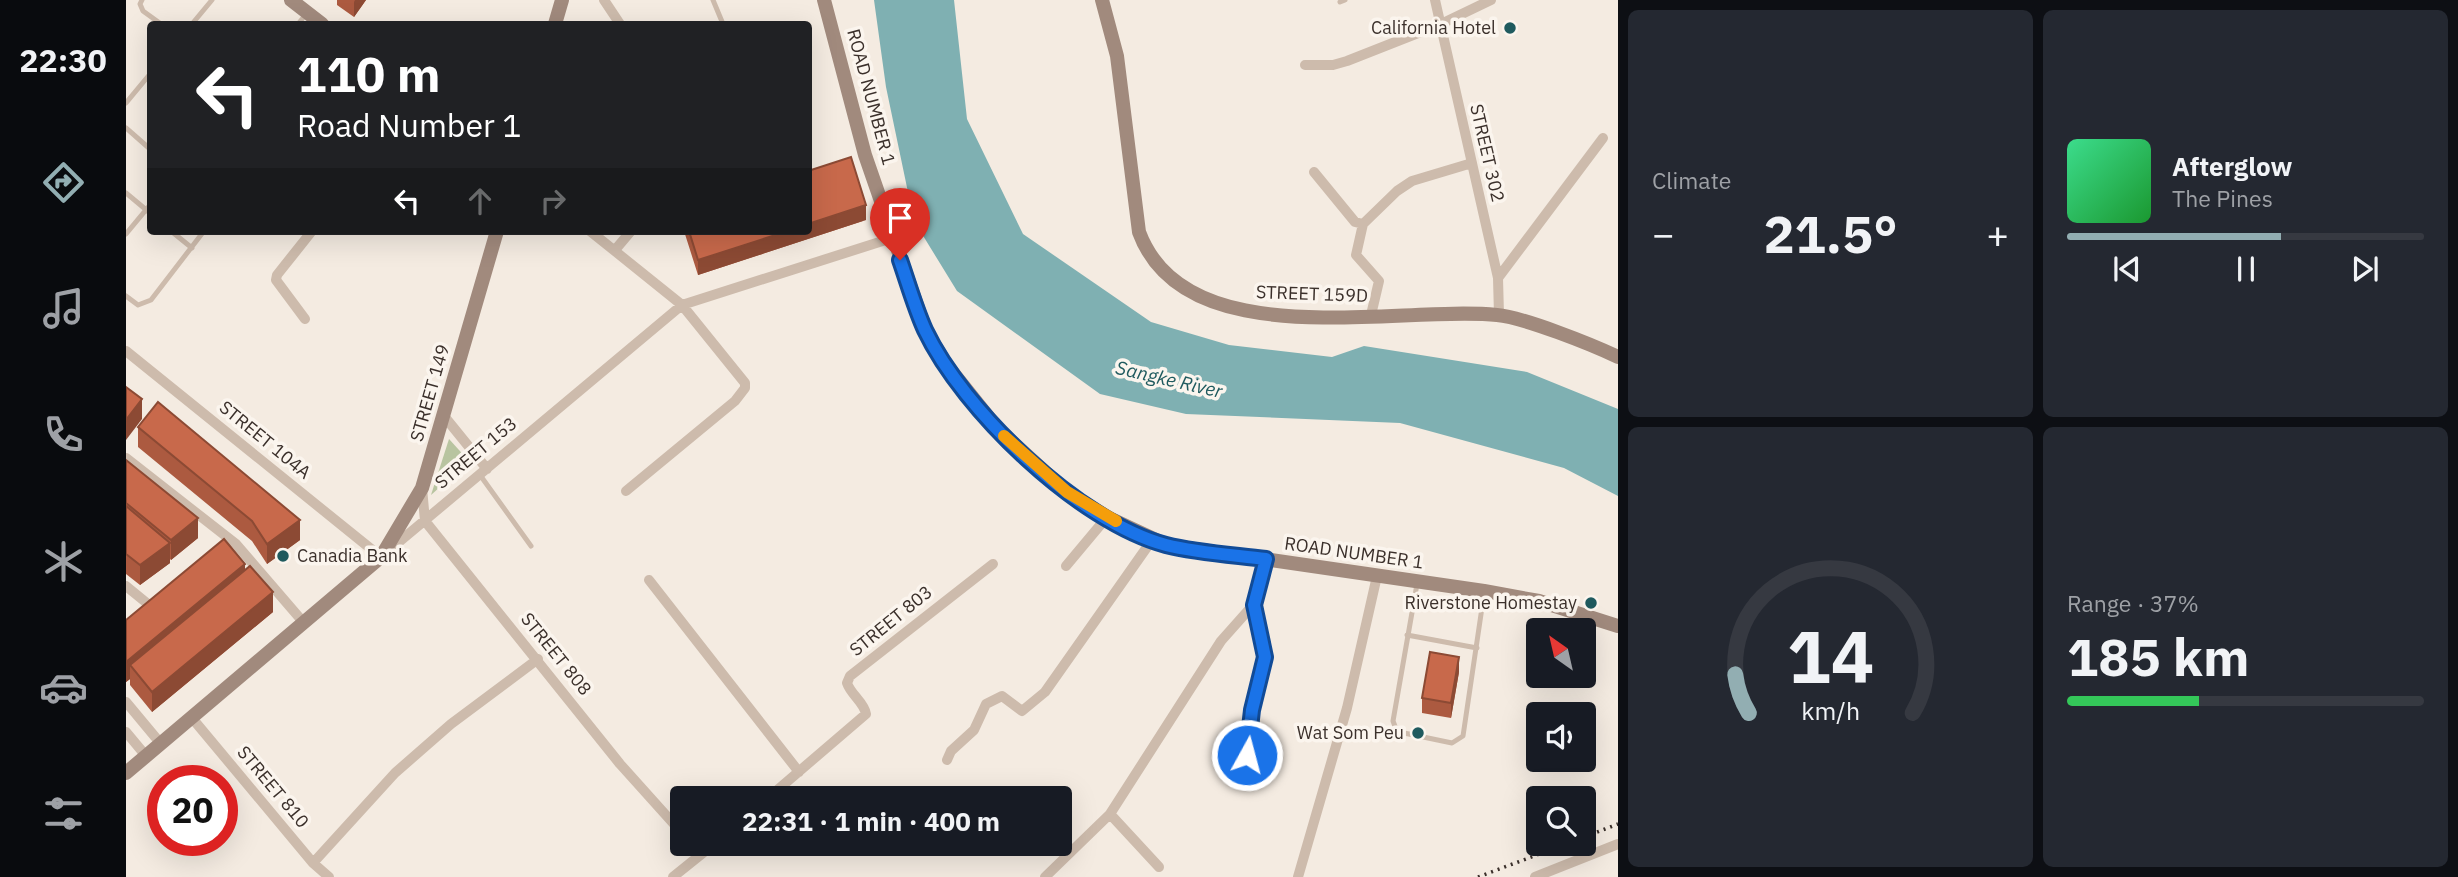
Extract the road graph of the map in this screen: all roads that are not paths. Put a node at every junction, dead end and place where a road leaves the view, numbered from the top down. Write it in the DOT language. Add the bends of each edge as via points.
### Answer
graph roads {
  1 [pos="142,0"];
  2 [pos="212,0"];
  3 [pos="291,0"];
  4 [pos="562,0"];
  5 [pos="604,0"];
  6 [pos="713,0"];
  7 [pos="824,0"];
  8 [pos="1102,0"];
  9 [pos="1435,0"];
  10 [pos="1491,0"];
  11 [pos="303,19"];
  12 [pos="156,21"];
  13 [pos="194,21"];
  14 [pos="556,21"];
  15 [pos="618,21"];
  16 [pos="722,21"];
  17 [pos="1441,24"];
  18 [pos="1305,65"];
  19 [pos="147,78"];
  20 [pos="126,103"];
  21 [pos="126,128"];
  22 [pos="1603,138"];
  23 [pos="147,146"];
  24 [pos="1472,163"];
  25 [pos="1314,172"];
  26 [pos="126,193"];
  27 [pos="147,209"];
  28 [pos="147,212"];
  29 [pos="1363,224"];
  30 [pos="126,234"];
  31 [pos="177,235"];
  32 [pos="201,235"];
  33 [pos="309,235"];
  34 [pos="496,235"];
  35 [pos="595,235"];
  36 [pos="628,235"];
  37 [pos="892,238"];
  38 [pos="192,248"];
  39 [pos="615,250"];
  40 [pos="1498,278"];
  41 [pos="126,296"];
  42 [pos="682,305"];
  43 [pos="1371,315"];
  44 [pos="1499,315"];
  45 [pos="305,318"];
  46 [pos="126,351"];
  47 [pos="1618,357"];
  48 [pos="444,416"];
  49 [pos="126,458"];
  50 [pos="484,472"];
  51 [pos="422,488"];
  52 [pos="626,491"];
  53 [pos="1107,517"];
  54 [pos="425,521"];
  55 [pos="228,537"];
  56 [pos="1152,540"];
  57 [pos="218,545"];
  58 [pos="531,546"];
  59 [pos="381,558"];
  60 [pos="1266,559"];
  61 [pos="993,564"];
  62 [pos="1066,566"];
  63 [pos="1377,576"];
  64 [pos="649,580"];
  65 [pos="1417,582"];
  66 [pos="126,586"];
  67 [pos="1484,591"];
  68 [pos="158,596"];
  69 [pos="1254,605"];
  70 [pos="304,623"];
  71 [pos="1618,626"];
  72 [pos="1407,635"];
  73 [pos="1477,648"];
  74 [pos="538,659"];
  75 [pos="126,702"];
  76 [pos="192,718"];
  77 [pos="126,732"];
  78 [pos="161,744"];
  79 [pos="146,756"];
  80 [pos="947,760"];
  81 [pos="799,772"];
  82 [pos="126,773"];
  83 [pos="1244,778"];
  84 [pos="782,786"];
  85 [pos="1110,814"];
  86 [pos="670,820"];
  87 [pos="1618,844"];
  88 [pos="699,856"];
  89 [pos="313,863"];
  90 [pos="1159,867"];
  91 [pos="329,877"];
  92 [pos="673,877"];
  93 [pos="1045,877"];
  94 [pos="1298,877"];
  95 [pos="1535,877"];
  1 -- 12 [label="lane" via="143,11"];
  2 -- 13 [label="lane"];
  3 -- 11 [label="street"];
  4 -- 14 [label="street"];
  5 -- 15 [label="street"];
  6 -- 16 [label="lane"];
  7 -- 37 [label="street, ROAD NUMBER 1" via="860,157"];
  8 -- 43 [label="street, STREET 159D" via="1117,55 1139,232 1158,265 1206,299 1249,312"];
  9 -- 17 [label="street, STREET 302"];
  10 -- 17 [label="street"];
  17 -- 18 [label="street" via="1347,61"];
  17 -- 24 [label="street, STREET 302"];
  19 -- 20 [label="lane"];
  21 -- 23 [label="lane"];
  22 -- 40 [label="street"];
  24 -- 29 [label="street" via="1412,181"];
  24 -- 40 [label="street, STREET 302"];
  25 -- 29 [label="street" via="1355,222"];
  26 -- 27 [label="lane"];
  28 -- 30 [label="lane"];
  29 -- 43 [label="street" via="1356,255 1379,281"];
  31 -- 38 [label="lane"];
  32 -- 38 [label="lane"];
  33 -- 45 [label="street" via="276,280"];
  34 -- 48 [label="street, STREET 149"];
  35 -- 39 [label="street"];
  36 -- 39 [label="street"];
  37 -- 42 [label="street, STREET 153"];
  37 -- 53 [label="street, ROAD NUMBER 1" via="926,331 971,397 1031,462"];
  38 -- 41 [label="lane" via="152,300 138,305"];
  39 -- 42 [label="street"];
  40 -- 44 [label="street, STREET 302"];
  42 -- 50 [label="street, STREET 153"];
  42 -- 52 [label="street" via="743,378 745,388"];
  43 -- 44 [label="street, STREET 159D"];
  44 -- 47 [label="street, STREET 159D"];
  46 -- 59 [label="street, STREET 104A"];
  48 -- 50 [label="street"];
  48 -- 51 [label="street, STREET 149"];
  49 -- 55 [label="street"];
  50 -- 54 [label="street, STREET 153"];
  50 -- 58 [label="lane"];
  51 -- 54 [label="street"];
  51 -- 59 [label="street, STREET 149"];
  53 -- 56 [label="street, ROAD NUMBER 1"];
  53 -- 62 [label="street"];
  54 -- 59 [label="street, STREET 153"];
  54 -- 74 [label="street, STREET 808"];
  55 -- 57 [label="street"];
  55 -- 70 [label="street"];
  56 -- 60 [label="street, ROAD NUMBER 1"];
  56 -- 80 [label="street" via="1045,692 1022,712 1002,696 995,696 974,730"];
  59 -- 70 [label="street, STREET 153"];
  60 -- 63 [label="street, ROAD NUMBER 1"];
  60 -- 69 [label="street"];
  61 -- 81 [label="street, STREET 803" via="850,676 847,683 866,715"];
  63 -- 65 [label="street, ROAD NUMBER 1"];
  63 -- 94 [label="street" via="1347,708"];
  64 -- 81 [label="street"];
  65 -- 67 [label="street, ROAD NUMBER 1"];
  65 -- 72 [label="lane"];
  66 -- 68 [label="street" via="145,607"];
  67 -- 71 [label="street, ROAD NUMBER 1" via="1539,601"];
  67 -- 73 [label="lane"];
  69 -- 83 [label="lane" via="1265,657 1252,710"];
  69 -- 85 [label="street" via="1221,641"];
  70 -- 76 [label="street, STREET 153"];
  72 -- 73 [label="lane"];
  72 -- 73 [label="lane" via="1394,701 1394,726 1438,741 1456,744 1463,736"];
  74 -- 86 [label="street, STREET 808"];
  74 -- 89 [label="street" via="395,773"];
  75 -- 78 [label="street"];
  76 -- 78 [label="street, STREET 153"];
  76 -- 89 [label="street, STREET 810"];
  77 -- 79 [label="street"];
  78 -- 79 [label="street, STREET 153"];
  79 -- 82 [label="street, STREET 153"];
  81 -- 84 [label="street, STREET 803"];
  85 -- 90 [label="street"];
  85 -- 93 [label="street"];
  87 -- 95 [label="street"];
  88 -- 92 [label="street"];
  89 -- 91 [label="street, STREET 810"];
}
